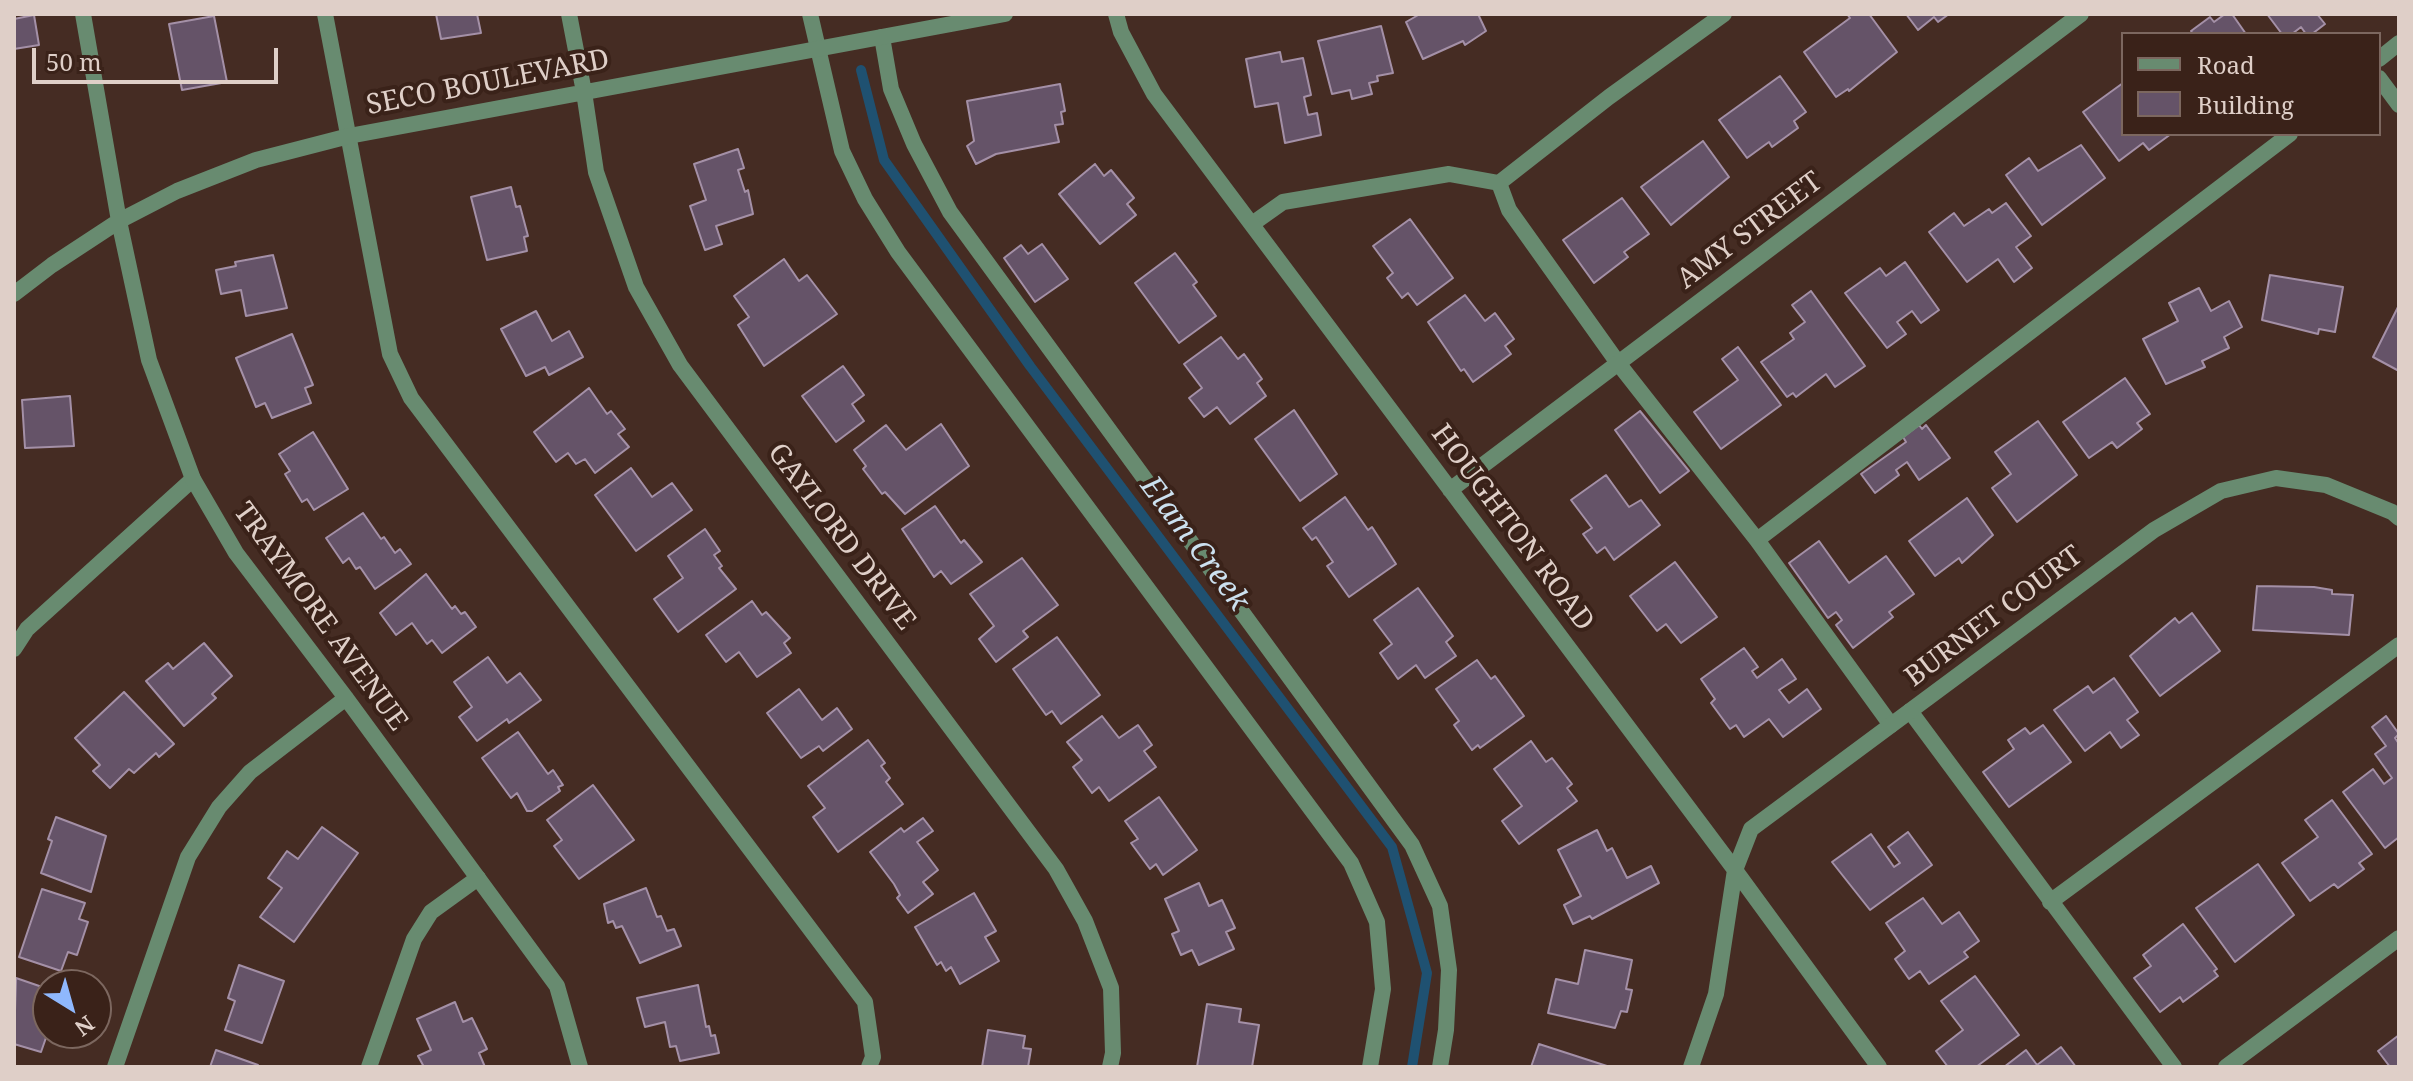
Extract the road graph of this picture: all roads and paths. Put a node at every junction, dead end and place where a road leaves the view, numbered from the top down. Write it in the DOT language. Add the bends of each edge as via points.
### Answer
graph roads {
  1 [pos="83,14"];
  2 [pos="325,14"];
  3 [pos="569,14"];
  4 [pos="810,14"];
  5 [pos="1005,14"];
  6 [pos="1116,14"];
  7 [pos="1724,14"];
  8 [pos="2081,14"];
  9 [pos="882,37"];
  10 [pos="2399,43"];
  11 [pos="816,50"];
  12 [pos="2381,57"];
  13 [pos="2381,81"];
  14 [pos="584,92"];
  15 [pos="2399,105"];
  16 [pos="349,136"];
  17 [pos="2287,136"];
  18 [pos="1499,183"];
  19 [pos="119,221"];
  20 [pos="1252,224"];
  21 [pos="14,294"];
  22 [pos="1618,363"];
  23 [pos="193,479"];
  24 [pos="1450,490"];
  25 [pos="2399,518"];
  26 [pos="1757,540"];
  27 [pos="2399,645"];
  28 [pos="14,649"];
  29 [pos="346,698"];
  30 [pos="1910,711"];
  31 [pos="1891,725"];
  32 [pos="1735,870"];
  33 [pos="478,878"];
  34 [pos="2050,902"];
  35 [pos="2399,938"];
  36 [pos="115,1067"];
  37 [pos="369,1067"];
  38 [pos="580,1067"];
  39 [pos="869,1067"];
  40 [pos="1110,1067"];
  41 [pos="1370,1067"];
  42 [pos="1440,1067"];
  43 [pos="1691,1067"];
  44 [pos="1879,1067"];
  45 [pos="2174,1067"];
  46 [pos="2226,1067"];
  1 -- 19 [label="street, TRAYMORE AVENUE"];
  2 -- 16 [label="street"];
  3 -- 14 [label="street, GAYLORD DRIVE"];
  4 -- 11 [label="street"];
  5 -- 9 [label="street, SECO BOULEVARD"];
  6 -- 20 [label="street, HOUGHTON ROAD" via="1154,94"];
  7 -- 18 [label="street"];
  8 -- 22 [label="street, AMY STREET"];
  9 -- 11 [label="street, SECO BOULEVARD"];
  9 -- 42 [label="street" via="891,89 950,212 1412,845 1440,906 1449,970"];
  10 -- 12 [label="street"];
  11 -- 14 [label="street, SECO BOULEVARD"];
  11 -- 41 [label="street" via="842,151 898,252 1351,863 1377,922 1383,989"];
  13 -- 15 [label="street"];
  14 -- 16 [label="street, SECO BOULEVARD"];
  14 -- 40 [label="street, GAYLORD DRIVE" via="596,172 636,287 680,365 1056,869 1085,921 1111,988"];
  16 -- 19 [label="street, SECO BOULEVARD" via="256,160"];
  16 -- 39 [label="street" via="390,354 411,398 865,1002 873,1057"];
  17 -- 26 [label="street"];
  18 -- 20 [label="street" via="1449,174 1283,202"];
  18 -- 22 [label="street" via="1509,210"];
  19 -- 21 [label="street, SECO BOULEVARD"];
  19 -- 23 [label="street, TRAYMORE AVENUE" via="149,360"];
  20 -- 24 [label="street, HOUGHTON ROAD"];
  22 -- 24 [label="street, AMY STREET"];
  22 -- 26 [label="street"];
  23 -- 28 [label="street" via="27,629"];
  23 -- 29 [label="street, TRAYMORE AVENUE" via="236,553"];
  24 -- 32 [label="street, HOUGHTON ROAD"];
  25 -- 30 [label="street, BURNET COURT" via="2326,485 2276,478 2221,491 2154,530"];
  26 -- 31 [label="street"];
  27 -- 34 [label="street"];
  29 -- 33 [label="street, TRAYMORE AVENUE"];
  29 -- 36 [label="street" via="250,772 219,807 188,857"];
  30 -- 31 [label="street, BURNET COURT"];
  30 -- 34 [label="street"];
  31 -- 32 [label="street, BURNET COURT" via="1751,829"];
  32 -- 43 [label="street, BURNET COURT" via="1716,994"];
  32 -- 44 [label="street, HOUGHTON ROAD"];
  33 -- 37 [label="street" via="431,912 414,939"];
  33 -- 38 [label="street, TRAYMORE AVENUE" via="557,986"];
  34 -- 45 [label="street"];
  35 -- 46 [label="street"];
}
